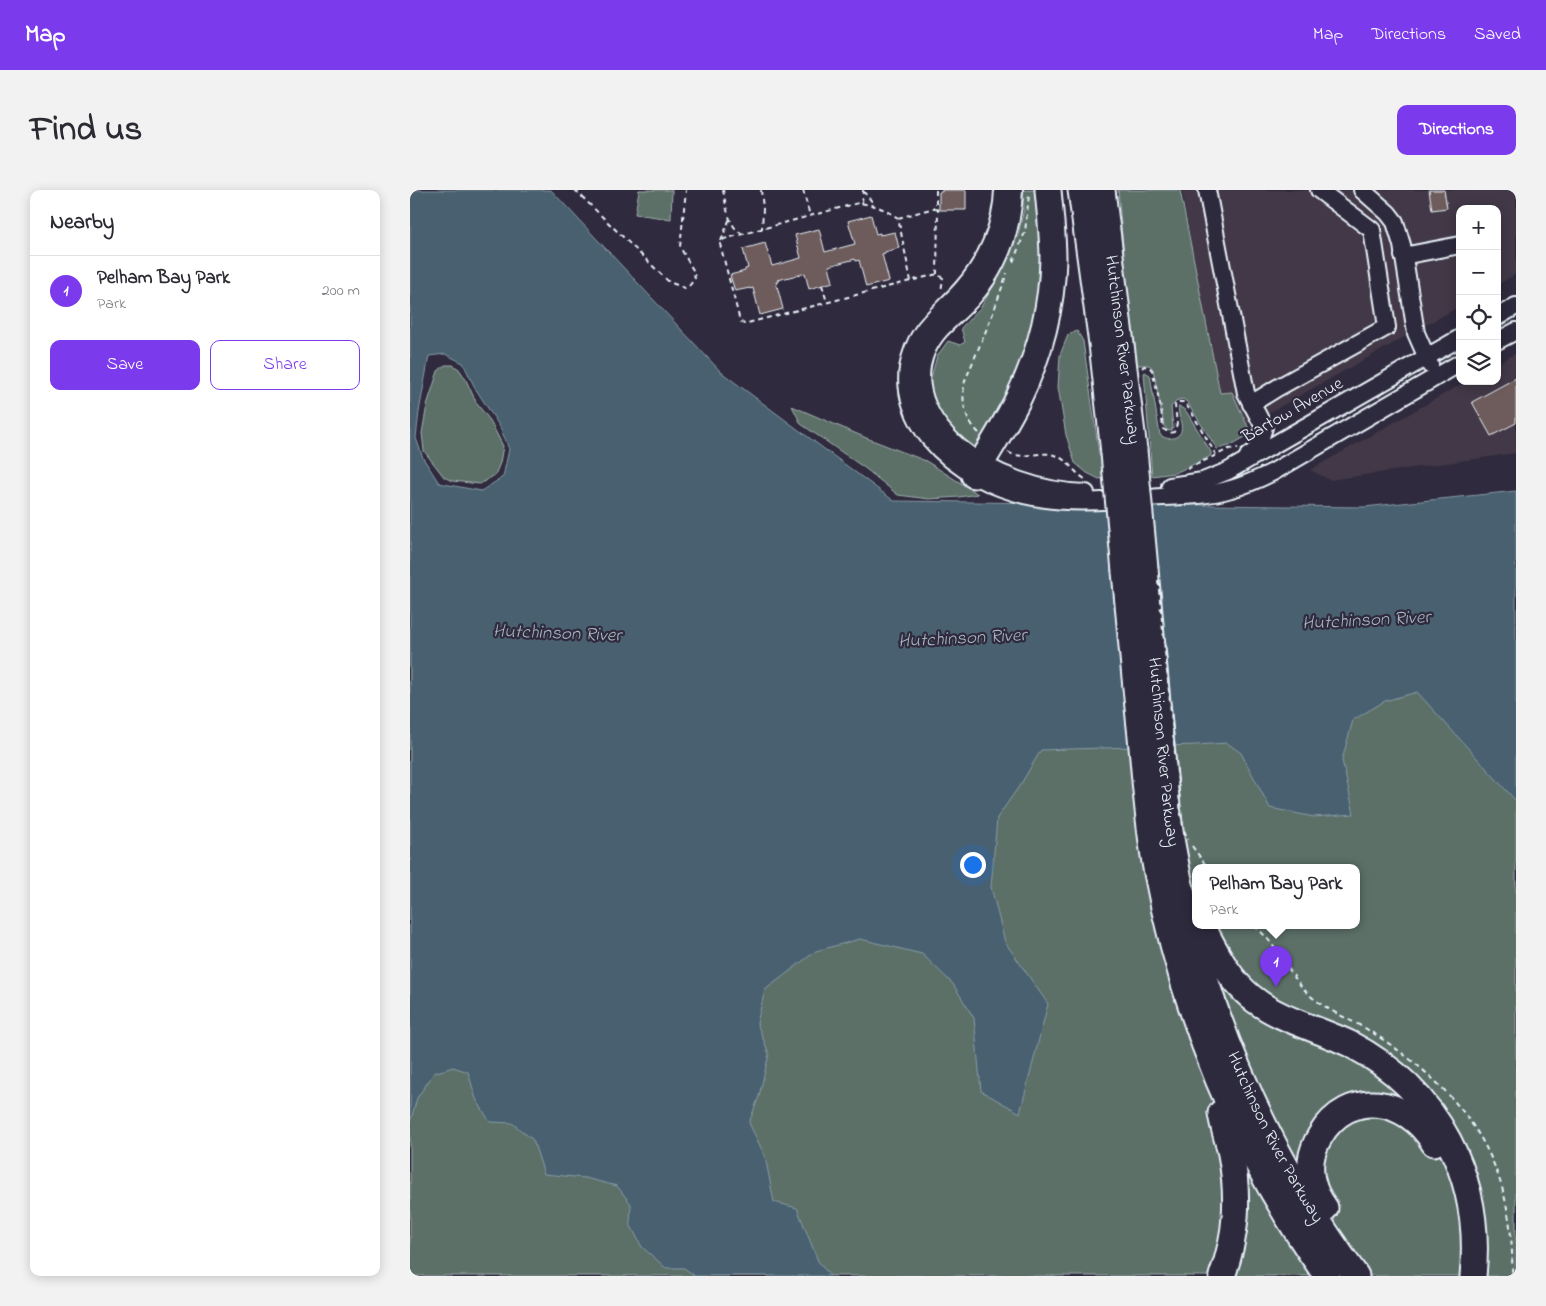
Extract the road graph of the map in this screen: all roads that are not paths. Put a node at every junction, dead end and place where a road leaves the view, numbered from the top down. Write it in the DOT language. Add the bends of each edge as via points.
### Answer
graph roads {
  1 [pos="1003,190"];
  2 [pos="1031,190"];
  3 [pos="1080,190"];
  4 [pos="1102,190"];
  5 [pos="1207,190"];
  6 [pos="1319,190"];
  7 [pos="1362,190"];
  8 [pos="1456,246"];
  9 [pos="1403,256"];
  10 [pos="1516,306"];
  11 [pos="1501,312"];
  12 [pos="1516,331"];
  13 [pos="1457,340"];
  14 [pos="1499,340"];
  15 [pos="1426,358"];
  16 [pos="1456,365"];
  17 [pos="1436,376"];
  18 [pos="1355,399"];
  19 [pos="1251,404"];
  20 [pos="1264,427"];
  21 [pos="1124,451"];
  22 [pos="983,460"];
  23 [pos="1189,476"];
  24 [pos="1136,494"];
  25 [pos="1171,842"];
  26 [pos="1180,883"];
  27 [pos="1192,906"];
  28 [pos="1204,929"];
  29 [pos="1214,1069"];
  30 [pos="1222,1276"];
  31 [pos="1327,1276"];
  32 [pos="1356,1276"];
  33 [pos="1459,1276"];
  34 [pos="1473,1276"];
  1 -- 22 [label="street" via="999,220 987,253 969,281 932,318 916,342 908,370 914,412 927,435 946,456"];
  2 -- 22 [label="highway" via="1053,260 1048,309 1027,379"];
  2 -- 22 [label="street" via="1010,223 996,263 986,280 934,338 922,370 923,394 931,416 956,444"];
  3 -- 21 [label="highway, Hutchinson River Parkway" via="1103,353"];
  4 -- 21 [label="highway, Hutchinson River Parkway"];
  5 -- 19 [label="street" via="1246,393"];
  6 -- 19 [label="street" via="1372,230 1387,326"];
  7 -- 9 [label="street" via="1395,222"];
  8 -- 9 [label="street"];
  9 -- 15 [label="street" via="1416,333"];
  10 -- 11 [label="street"];
  12 -- 14 [label="street"];
  13 -- 15 [label="street, Bartow Avenue"];
  15 -- 17 [label="street"];
  15 -- 18 [label="street, Bartow Avenue"];
  16 -- 17 [label="street"];
  17 -- 24 [label="street" via="1294,460 1246,484 1210,493"];
  18 -- 20 [label="street" via="1346,400 1284,434"];
  18 -- 23 [label="street, Bartow Avenue" via="1228,471 1211,478"];
  19 -- 20 [label="street"];
  20 -- 23 [label="street" via="1257,450 1239,462"];
  21 -- 25 [label="highway, Hutchinson River Parkway, bridge" via="1146,791"];
  22 -- 24 [label="street" via="994,471 1016,480 1070,492"];
  23 -- 24 [label="street, Bartow Avenue"];
  25 -- 26 [label="highway, Hutchinson River Parkway"];
  25 -- 29 [label="highway, Hutchinson River Parkway" via="1160,890 1192,1009"];
  26 -- 27 [label="highway"];
  26 -- 32 [label="highway, Hutchinson River Parkway" via="1208,989 1250,1095 1298,1189"];
  28 -- 34 [label="highway" via="1227,970 1252,997 1271,1010 1371,1056 1397,1076 1425,1105 1451,1147 1466,1182 1474,1226"];
  29 -- 30 [label="highway" via="1222,1122 1233,1164 1236,1206 1235,1229"];
  29 -- 31 [label="highway, Hutchinson River Parkway" via="1262,1172"];
  32 -- 33 [label="highway" via="1339,1230 1315,1191 1311,1159 1317,1141 1334,1119 1353,1108 1373,1104 1396,1109 1413,1118 1429,1135 1439,1153 1452,1184 1459,1215"];
}
